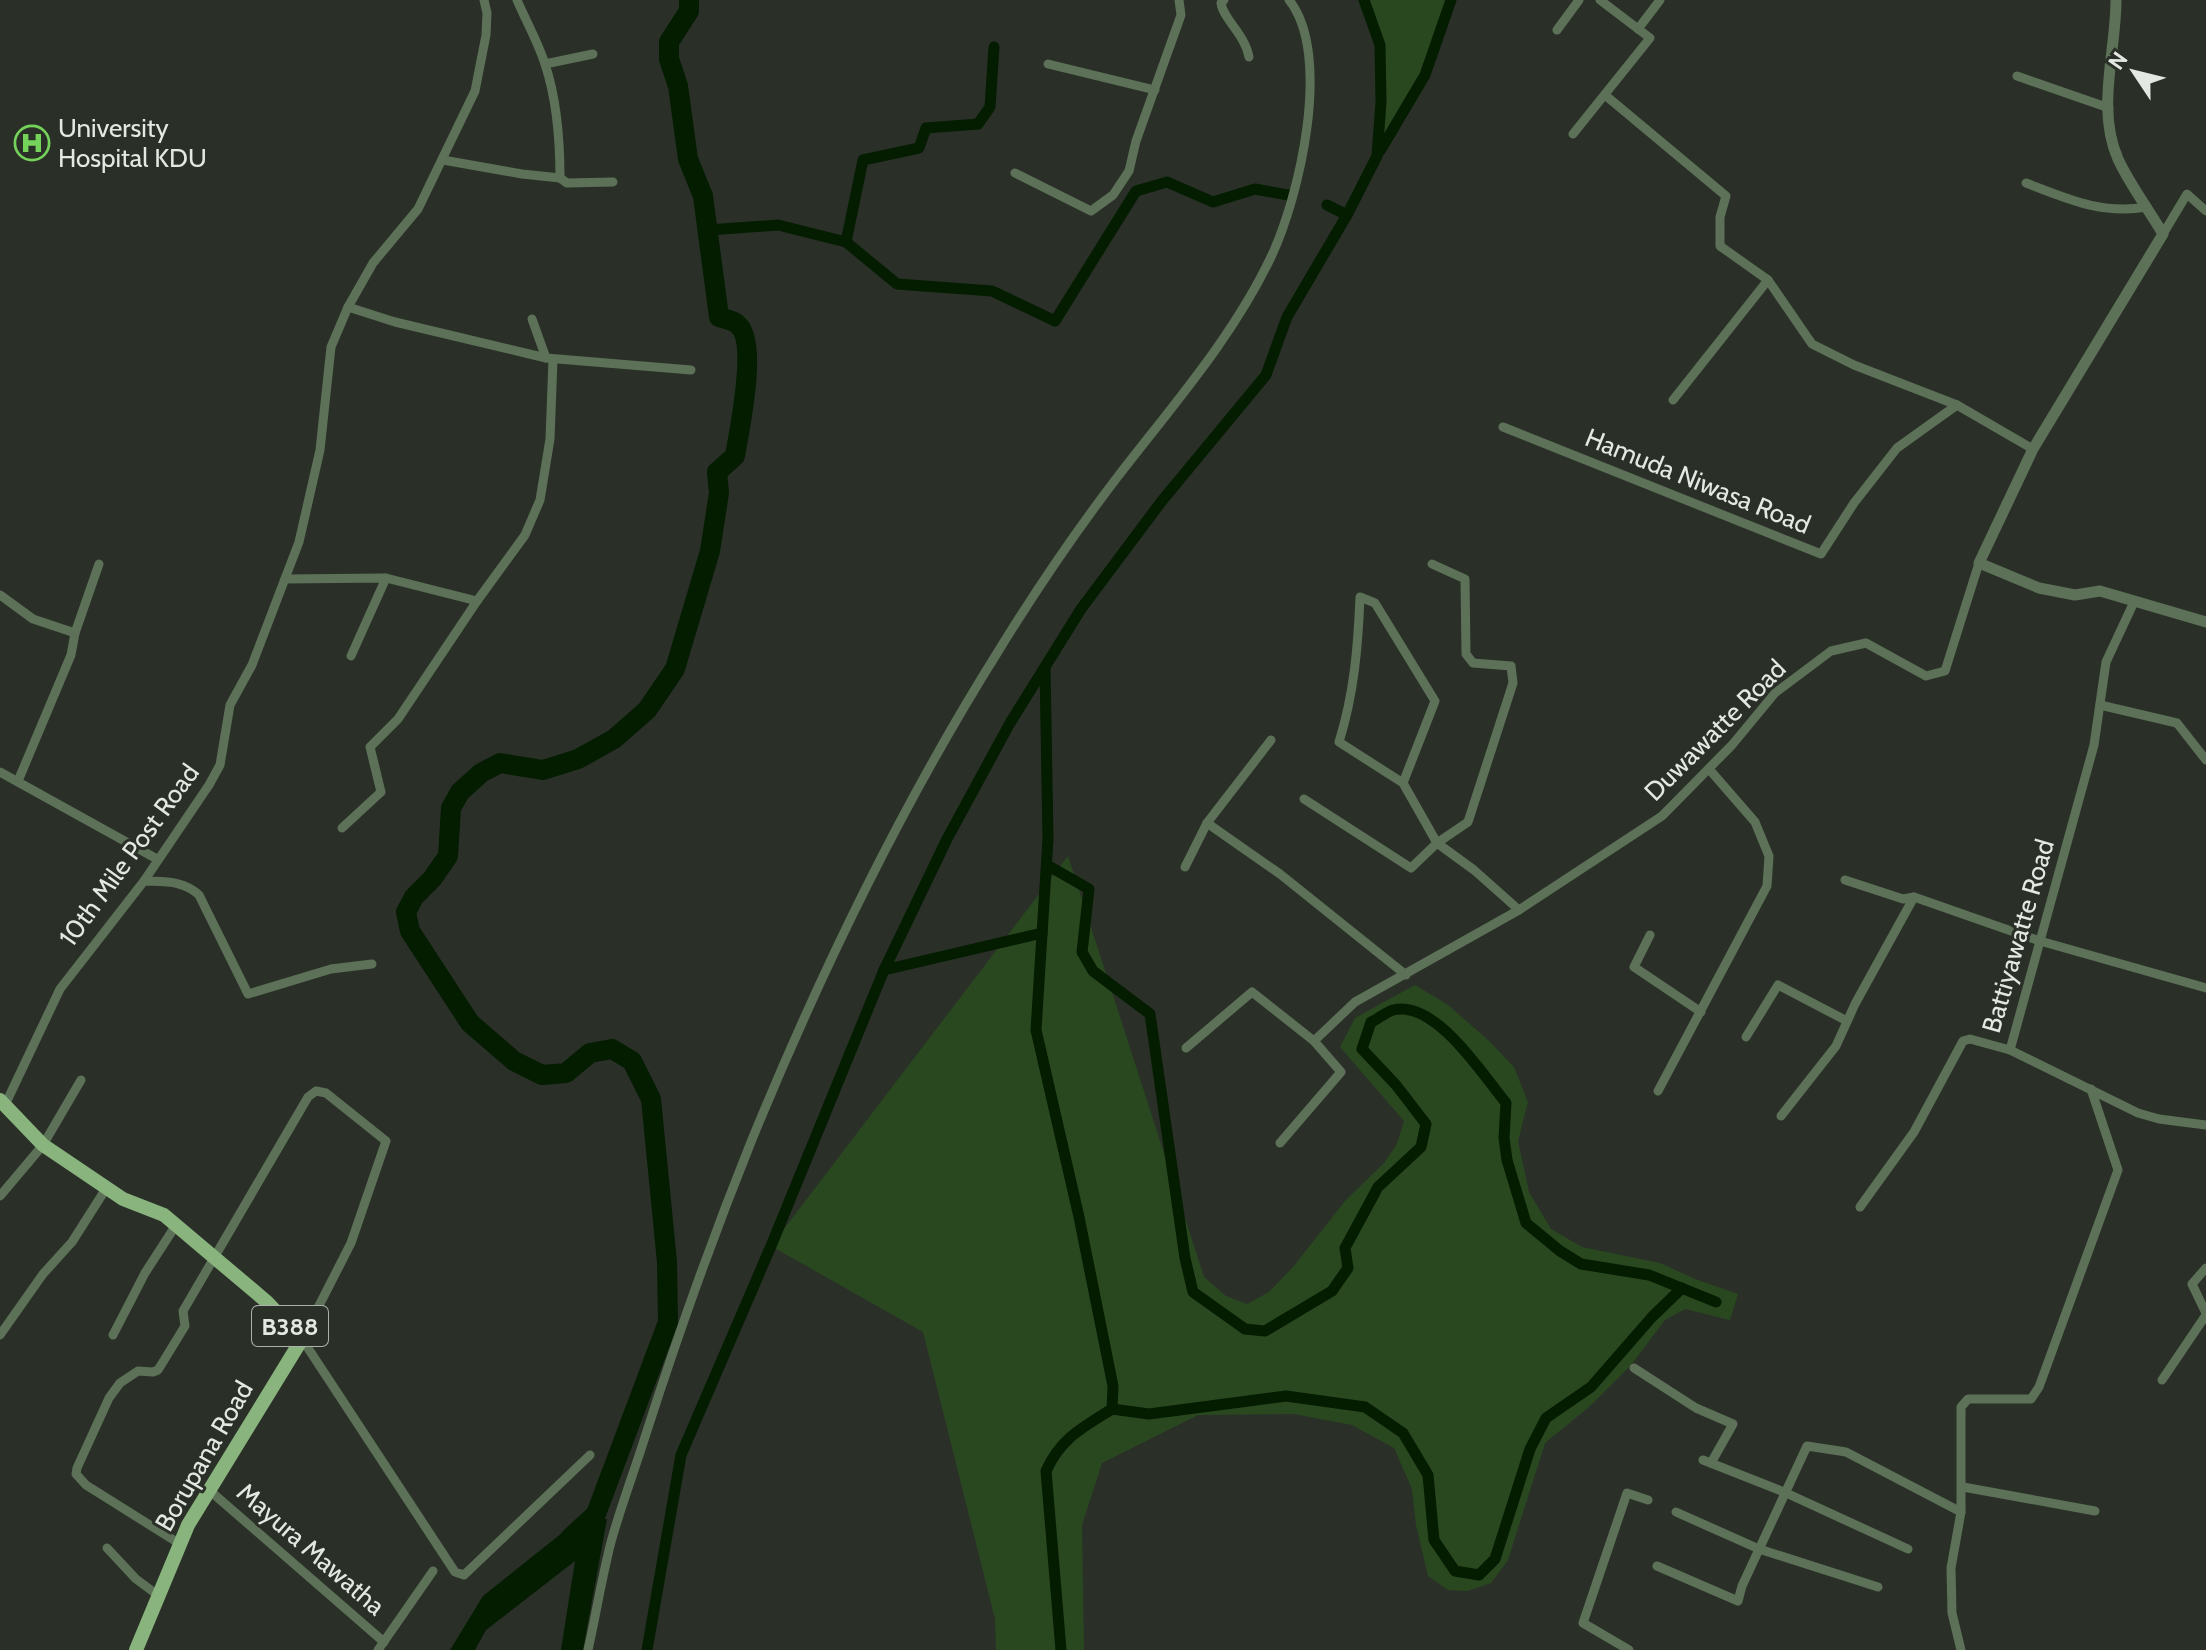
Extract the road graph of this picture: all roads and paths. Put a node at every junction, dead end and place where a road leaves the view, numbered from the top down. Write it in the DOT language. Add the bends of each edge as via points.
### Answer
graph roads {
  1 [pos="517,0"];
  2 [pos="1179,0"];
  3 [pos="1224,0"];
  4 [pos="1289,0"];
  5 [pos="1579,0"];
  6 [pos="1660,0"];
  7 [pos="2116,0"];
  8 [pos="488,1"];
  9 [pos="1602,1"];
  10 [pos="1638,29"];
  11 [pos="1557,30"];
  12 [pos="593,54"];
  13 [pos="1249,57"];
  14 [pos="545,64"];
  15 [pos="1048,64"];
  16 [pos="2017,76"];
  17 [pos="1155,90"];
  18 [pos="1605,95"];
  19 [pos="2109,108"];
  20 [pos="1573,134"];
  21 [pos="443,160"];
  22 [pos="1015,173"];
  23 [pos="560,178"];
  24 [pos="613,182"];
  25 [pos="2026,183"];
  26 [pos="2147,207"];
  27 [pos="2206,211"];
  28 [pos="2163,234"];
  29 [pos="1768,280"];
  30 [pos="348,307"];
  31 [pos="532,319"];
  32 [pos="550,358"];
  33 [pos="691,370"];
  34 [pos="1673,400"];
  35 [pos="1957,405"];
  36 [pos="1503,427"];
  37 [pos="2033,449"];
  38 [pos="1979,563"];
  39 [pos="99,564"];
  40 [pos="1432,564"];
  41 [pos="386,578"];
  42 [pos="285,579"];
  43 [pos="0,595"];
  44 [pos="477,601"];
  45 [pos="2134,602"];
  46 [pos="2206,622"];
  47 [pos="75,633"];
  48 [pos="351,656"];
  49 [pos="2100,705"];
  50 [pos="1271,740"];
  51 [pos="2206,760"];
  52 [pos="1709,769"];
  53 [pos="0,772"];
  54 [pos="18,781"];
  55 [pos="1403,783"];
  56 [pos="1304,799"];
  57 [pos="1207,823"];
  58 [pos="342,828"];
  59 [pos="1437,843"];
  60 [pos="157,859"];
  61 [pos="1185,867"];
  62 [pos="1845,880"];
  63 [pos="144,881"];
  64 [pos="1914,897"];
  65 [pos="1519,910"];
  66 [pos="1650,935"];
  67 [pos="2040,941"];
  68 [pos="372,964"];
  69 [pos="1406,975"];
  70 [pos="2206,988"];
  71 [pos="1701,1012"];
  72 [pos="1847,1021"];
  73 [pos="1746,1037"];
  74 [pos="1314,1041"];
  75 [pos="1186,1048"];
  76 [pos="2010,1050"];
  77 [pos="81,1080"];
  78 [pos="2091,1089"];
  79 [pos="1658,1091"];
  80 [pos="2,1102"];
  81 [pos="1781,1116"];
  82 [pos="2206,1125"];
  83 [pos="1280,1143"];
  84 [pos="43,1145"];
  85 [pos="107,1187"];
  86 [pos="0,1196"];
  87 [pos="1860,1207"];
  88 [pos="176,1225"];
  89 [pos="214,1256"];
  90 [pos="2206,1268"];
  91 [pos="2206,1314"];
  92 [pos="0,1335"];
  93 [pos="113,1335"];
  94 [pos="302,1339"];
  95 [pos="1634,1368"];
  96 [pos="2162,1380"];
  97 [pos="590,1455"];
  98 [pos="1963,1487"];
  99 [pos="209,1490"];
  100 [pos="1784,1492"];
  101 [pos="1648,1500"];
  102 [pos="2095,1511"];
  103 [pos="1676,1512"];
  104 [pos="1961,1512"];
  105 [pos="180,1544"];
  106 [pos="107,1548"];
  107 [pos="1759,1549"];
  108 [pos="1908,1549"];
  109 [pos="1657,1566"];
  110 [pos="433,1571"];
  111 [pos="1878,1587"];
  112 [pos="159,1596"];
  113 [pos="381,1646"];
  114 [pos="136,1650"];
  115 [pos="588,1650"];
  116 [pos="1629,1650"];
  117 [pos="1961,1650"];
  1 -- 14 [label="street"];
  2 -- 17 [label="street" via="1181,15"];
  3 -- 13 [label="street" via="1222,11 1247,44"];
  4 -- 115 [label="street" via="1302,18 1309,75 1304,150 1291,209 1271,257 1200,372 1110,487 1033,598 963,706 884,847 800,1024 698,1276 611,1542"];
  5 -- 11 [label="street"];
  6 -- 10 [label="street"];
  7 -- 19 [label="street"];
  8 -- 21 [label="street, 10th Mile Post Road" via="475,91"];
  9 -- 10 [label="street"];
  10 -- 18 [label="street" via="1650,38"];
  12 -- 14 [label="street"];
  14 -- 23 [label="street"];
  15 -- 17 [label="street"];
  16 -- 19 [label="street"];
  17 -- 22 [label="street" via="1129,171 1113,195 1091,211"];
  18 -- 20 [label="street"];
  18 -- 29 [label="street" via="1726,196 1720,246"];
  19 -- 26 [label="street" via="2118,160"];
  21 -- 23 [label="street"];
  21 -- 30 [label="street, 10th Mile Post Road" via="418,209 373,263"];
  23 -- 24 [label="street" via="567,183"];
  25 -- 26 [label="street" via="2083,205 2123,211"];
  26 -- 28 [label="street"];
  27 -- 28 [label="street" via="2187,194"];
  28 -- 37 [label="street, Duwawatte Road"];
  29 -- 34 [label="street"];
  29 -- 35 [label="street" via="1812,344"];
  30 -- 32 [label="street"];
  30 -- 42 [label="street, 10th Mile Post Road" via="331,347 320,450"];
  31 -- 32 [label="street"];
  32 -- 33 [label="street"];
  32 -- 44 [label="street" via="550,439 540,500 525,535"];
  35 -- 36 [label="street, Hamuda Niwasa Road" via="1897,448 1821,554"];
  35 -- 37 [label="street"];
  37 -- 38 [label="street, Duwawatte Road"];
  38 -- 45 [label="street" via="2039,588 2075,595 2100,591"];
  38 -- 52 [label="street, Duwawatte Road" via="1945,671 1926,676 1866,643 1831,651 1775,693"];
  39 -- 47 [label="street"];
  40 -- 59 [label="street" via="1465,579 1466,654 1473,663 1511,666 1513,683 1468,822"];
  41 -- 42 [label="street"];
  41 -- 44 [label="street"];
  41 -- 48 [label="street"];
  42 -- 60 [label="street, 10th Mile Post Road" via="252,665 230,705 220,765"];
  43 -- 47 [label="street" via="33,619"];
  44 -- 58 [label="street" via="398,719 370,747 381,792"];
  45 -- 46 [label="street"];
  45 -- 49 [label="street, Battiyawatte Road" via="2106,662"];
  47 -- 54 [label="street" via="54,701"];
  49 -- 51 [label="street" via="2177,723"];
  49 -- 67 [label="street, Battiyawatte Road" via="2094,745"];
  50 -- 57 [label="street"];
  52 -- 65 [label="street, Duwawatte Road" via="1662,816"];
  52 -- 71 [label="street" via="1755,822 1769,856 1767,886"];
  53 -- 54 [label="street"];
  54 -- 60 [label="street"];
  55 -- 55 [label="street" via="1435,701 1375,603 1360,597 1358,656 1339,742"];
  55 -- 59 [label="street"];
  56 -- 59 [label="street" via="1411,868"];
  57 -- 61 [label="street"];
  57 -- 69 [label="street"];
  59 -- 65 [label="street"];
  60 -- 63 [label="street, 10th Mile Post Road"];
  62 -- 64 [label="street" via="1903,899"];
  63 -- 68 [label="street" via="178,882 199,895 248,994 331,969"];
  63 -- 80 [label="street, 10th Mile Post Road" via="60,989"];
  64 -- 67 [label="street"];
  64 -- 72 [label="street"];
  65 -- 69 [label="street, Duwawatte Road"];
  66 -- 71 [label="street" via="1634,967"];
  67 -- 70 [label="street"];
  67 -- 76 [label="street, Battiyawatte Road"];
  69 -- 74 [label="street, Duwawatte Road" via="1355,1002"];
  71 -- 79 [label="street"];
  72 -- 73 [label="street" via="1778,985"];
  72 -- 81 [label="street" via="1836,1046"];
  74 -- 75 [label="street" via="1252,992"];
  74 -- 83 [label="street" via="1341,1072"];
  76 -- 78 [label="street"];
  76 -- 87 [label="street, Battiyawatte Road" via="1963,1041 1914,1132"];
  77 -- 84 [label="street"];
  78 -- 82 [label="street" via="2138,1113"];
  78 -- 98 [label="street" via="2118,1170 2036,1395 2025,1400 1968,1399 1961,1407"];
  80 -- 84 [label="main road, B388"];
  84 -- 85 [label="main road, B388"];
  84 -- 86 [label="street"];
  85 -- 88 [label="main road, B388"];
  85 -- 92 [label="street"];
  88 -- 89 [label="main road, B388"];
  88 -- 93 [label="street"];
  89 -- 94 [label="main road, B388"];
  89 -- 94 [label="street" via="316,1091 381,1135 384,1151 351,1243"];
  89 -- 105 [label="street" via="183,1311 185,1326 167,1357 158,1370 138,1371 120,1383 76,1474"];
  90 -- 91 [label="street" via="2192,1284"];
  91 -- 96 [label="street"];
  94 -- 97 [label="street" via="455,1572 464,1575"];
  94 -- 99 [label="main road, Borupana Road / B388"];
  95 -- 100 [label="street" via="1696,1408 1733,1424 1707,1462"];
  98 -- 102 [label="street"];
  98 -- 104 [label="street"];
  99 -- 105 [label="main road, Borupana Road / B388"];
  99 -- 113 [label="street, Mayura Mawatha"];
  100 -- 104 [label="street" via="1807,1446 1846,1452"];
  100 -- 107 [label="street"];
  100 -- 108 [label="street"];
  101 -- 116 [label="street" via="1627,1493 1583,1623"];
  103 -- 107 [label="street"];
  104 -- 117 [label="street" via="1951,1568 1952,1613"];
  105 -- 112 [label="main road, Borupana Road / B388"];
  106 -- 112 [label="street"];
  107 -- 109 [label="street" via="1738,1601"];
  107 -- 111 [label="street"];
  110 -- 113 [label="street"];
  112 -- 114 [label="main road, Borupana Road / B388"];
}
